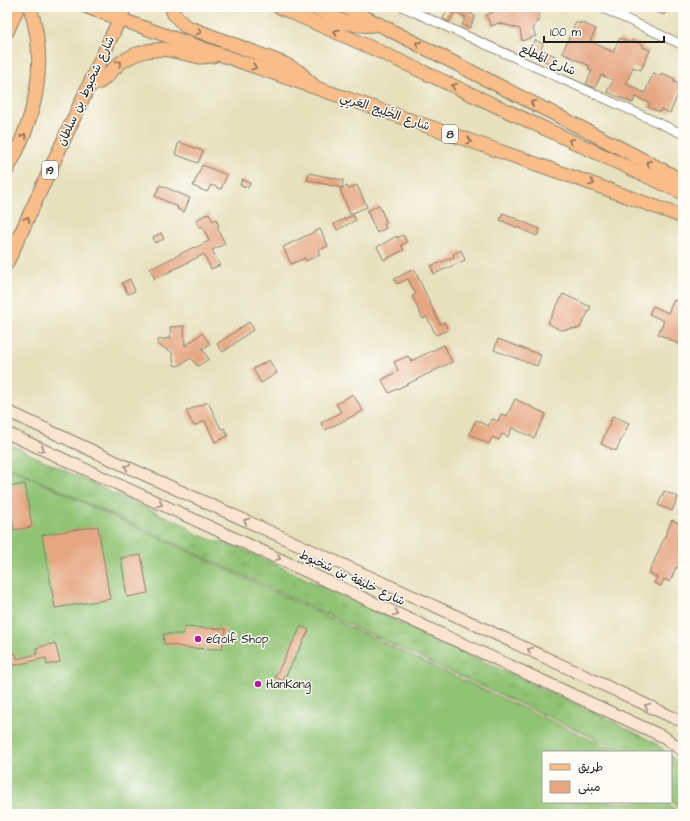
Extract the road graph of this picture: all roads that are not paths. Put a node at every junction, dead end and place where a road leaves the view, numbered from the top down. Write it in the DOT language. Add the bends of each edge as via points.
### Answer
graph roads {
  1 [pos="18,7"];
  2 [pos="30,7"];
  3 [pos="87,7"];
  4 [pos="171,7"];
  5 [pos="279,7"];
  6 [pos="313,7"];
  7 [pos="346,7"];
  8 [pos="403,7"];
  9 [pos="600,7"];
  10 [pos="122,13"];
  11 [pos="379,24"];
  12 [pos="7,32"];
  13 [pos="683,45"];
  14 [pos="217,54"];
  15 [pos="89,86"];
  16 [pos="316,88"];
  17 [pos="683,134"];
  18 [pos="7,170"];
  19 [pos="683,181"];
  20 [pos="683,193"];
  21 [pos="683,217"];
  22 [pos="7,263"];
  23 [pos="7,411"];
  24 [pos="7,433"];
  25 [pos="683,721"];
  26 [pos="683,751"];
  1 -- 12 [label="main road"];
  18 -- 2 [label="main road, one-way" via="27,131 36,97 38,44"];
  3 -- 10 [label="main road, شارع الخَلِيج العَربِي / 8"];
  4 -- 16 [label="main road, one-way" via="185,26 285,64 305,76"];
  20 -- 5 [label="main road, one-way"];
  6 -- 11 [label="main road" via="354,25"];
  7 -- 11 [label="main road"];
  8 -- 17 [label="street, شارع المَطلَع"];
  9 -- 13 [label="street"];
  10 -- 14 [label="main road, شارع الخَلِيج العَربِي / 8"];
  10 -- 15 [label="main road, شارع شخبوط بن سلطان / 19"];
  19 -- 11 [label="main road, one-way"];
  15 -- 14 [label="main road, one-way" via="100,82 121,62 134,54 158,49 204,57"];
  14 -- 16 [label="main road, شارع الخَلِيج العَربِي / 8, one-way"];
  22 -- 15 [label="main road, شارع شخبوط بن سلطان / 19, one-way"];
  16 -- 21 [label="main road, شارع الخَلِيج العَربِي / 8, one-way" via="590,182"];
  25 -- 23 [label="main road, شارع خليفة بن شخبوط, one-way"];
  24 -- 26 [label="main road, شارع خليفة بن شخبوط, one-way" via="664,737"];
}
